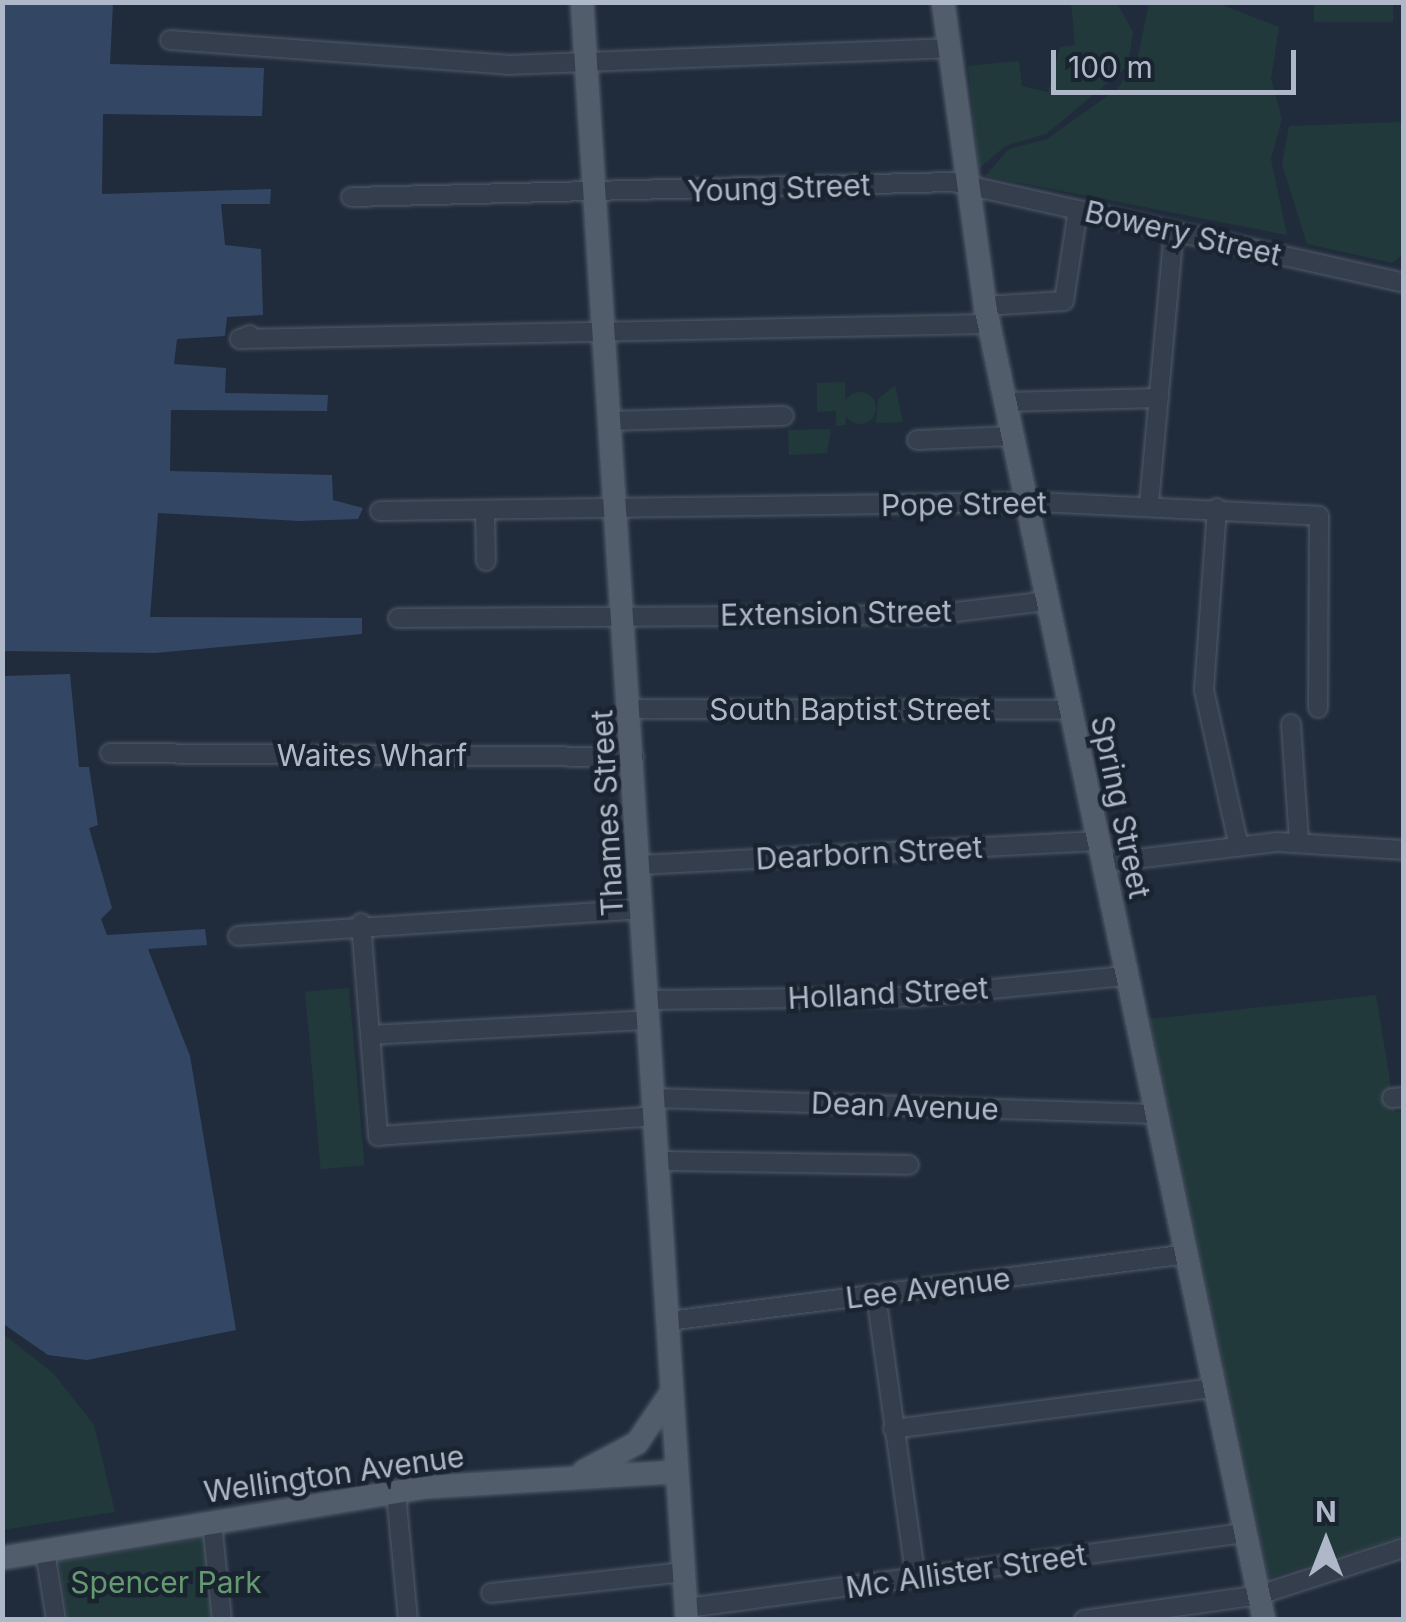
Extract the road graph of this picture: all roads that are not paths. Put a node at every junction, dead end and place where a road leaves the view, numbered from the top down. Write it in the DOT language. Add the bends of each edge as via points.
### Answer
graph roads {
  1 [pos="582,2"];
  2 [pos="943,2"];
  3 [pos="170,40"];
  4 [pos="947,48"];
  5 [pos="586,63"];
  6 [pos="963,183"];
  7 [pos="595,194"];
  8 [pos="351,197"];
  9 [pos="1078,210"];
  10 [pos="1174,231"];
  11 [pos="1404,283"];
  12 [pos="987,315"];
  13 [pos="605,330"];
  14 [pos="250,335"];
  15 [pos="1159,398"];
  16 [pos="1004,402"];
  17 [pos="784,416"];
  18 [pos="611,422"];
  19 [pos="1012,436"];
  20 [pos="917,440"];
  21 [pos="1024,503"];
  22 [pos="1149,504"];
  23 [pos="1217,508"];
  24 [pos="485,510"];
  25 [pos="616,510"];
  26 [pos="380,511"];
  27 [pos="486,560"];
  28 [pos="1046,601"];
  29 [pos="626,616"];
  30 [pos="398,618"];
  31 [pos="1318,708"];
  32 [pos="631,709"];
  33 [pos="1070,710"];
  34 [pos="1290,724"];
  35 [pos="110,752"];
  36 [pos="634,757"];
  37 [pos="1298,842"];
  38 [pos="1239,846"];
  39 [pos="1404,850"];
  40 [pos="1100,852"];
  41 [pos="640,864"];
  42 [pos="643,909"];
  43 [pos="361,923"];
  44 [pos="238,936"];
  45 [pos="1126,976"];
  46 [pos="649,1010"];
  47 [pos="370,1035"];
  48 [pos="655,1107"];
  49 [pos="1156,1114"];
  50 [pos="658,1160"];
  51 [pos="909,1166"];
  52 [pos="1188,1254"];
  53 [pos="876,1294"];
  54 [pos="669,1321"];
  55 [pos="1214,1388"];
  56 [pos="672,1392"];
  57 [pos="894,1429"];
  58 [pos="676,1472"];
  59 [pos="567,1477"];
  60 [pos="396,1493"];
  61 [pos="212,1522"];
  62 [pos="1244,1533"];
  63 [pos="1404,1548"];
  64 [pos="45,1551"];
  65 [pos="2,1558"];
  66 [pos="684,1572"];
  67 [pos="916,1579"];
  68 [pos="491,1593"];
  69 [pos="1259,1595"];
  70 [pos="687,1614"];
  71 [pos="56,1620"];
  72 [pos="222,1620"];
  73 [pos="408,1620"];
  74 [pos="1084,1620"];
  75 [pos="1264,1620"];
  1 -- 5 [label="main road, Thames Street"];
  2 -- 4 [label="main road, Spring Street"];
  3 -- 5 [label="street"];
  4 -- 5 [label="street"];
  4 -- 6 [label="main road, Spring Street"];
  5 -- 7 [label="main road, Thames Street"];
  6 -- 7 [label="street, Young Street"];
  6 -- 9 [label="street, Bowery Street"];
  6 -- 12 [label="main road, Spring Street"];
  7 -- 8 [label="street, Young Street"];
  7 -- 13 [label="main road, Thames Street"];
  9 -- 10 [label="street, Bowery Street"];
  9 -- 12 [label="street" via="1064,300"];
  10 -- 11 [label="street, Bowery Street"];
  10 -- 15 [label="street"];
  12 -- 13 [label="street"];
  12 -- 16 [label="main road, Spring Street"];
  13 -- 14 [label="street"];
  13 -- 18 [label="main road, Thames Street"];
  15 -- 16 [label="street"];
  15 -- 22 [label="street"];
  16 -- 19 [label="main road, Spring Street"];
  17 -- 18 [label="street"];
  18 -- 25 [label="main road, Thames Street"];
  19 -- 20 [label="street"];
  19 -- 21 [label="main road, Spring Street"];
  21 -- 22 [label="street, Pope Street"];
  21 -- 25 [label="street, Pope Street"];
  21 -- 28 [label="main road, Spring Street"];
  22 -- 23 [label="street, Pope Street"];
  23 -- 31 [label="street, Pope Street" via="1312,515 1325,525"];
  23 -- 38 [label="street" via="1204,690"];
  24 -- 25 [label="street, Pope Street"];
  24 -- 26 [label="street, Pope Street"];
  24 -- 27 [label="street"];
  25 -- 29 [label="main road, Thames Street"];
  28 -- 29 [label="street, Extension Street" via="931,616"];
  28 -- 33 [label="main road, Spring Street"];
  29 -- 30 [label="street, Extension Street"];
  29 -- 32 [label="main road, Thames Street"];
  32 -- 33 [label="street, South Baptist Street"];
  32 -- 36 [label="main road, Thames Street"];
  33 -- 40 [label="main road, Spring Street"];
  34 -- 37 [label="street"];
  35 -- 36 [label="street, Waites Wharf"];
  36 -- 41 [label="main road, Thames Street"];
  37 -- 38 [label="street, Dearborn Street"];
  37 -- 39 [label="street, Dearborn Street"];
  38 -- 40 [label="street, Dearborn Street"];
  40 -- 41 [label="street, Dearborn Street"];
  40 -- 45 [label="main road, Spring Street"];
  41 -- 42 [label="main road, Thames Street"];
  42 -- 43 [label="street"];
  42 -- 46 [label="main road, Thames Street"];
  43 -- 44 [label="street"];
  43 -- 47 [label="street"];
  45 -- 46 [label="street, Holland Street" via="910,997"];
  45 -- 49 [label="main road, Spring Street"];
  46 -- 47 [label="street, Holland Street"];
  46 -- 48 [label="main road, Thames Street"];
  47 -- 48 [label="street, Dean Avenue" via="378,1136"];
  48 -- 49 [label="street, Dean Avenue"];
  48 -- 50 [label="main road, Thames Street"];
  49 -- 52 [label="main road, Spring Street"];
  50 -- 51 [label="street"];
  50 -- 54 [label="main road, Thames Street"];
  52 -- 53 [label="street, Lee Avenue"];
  52 -- 55 [label="main road, Spring Street"];
  53 -- 54 [label="street, Lee Avenue"];
  53 -- 57 [label="street"];
  54 -- 56 [label="main road, Thames Street"];
  55 -- 57 [label="street"];
  55 -- 62 [label="main road, Spring Street"];
  56 -- 58 [label="main road, Thames Street"];
  56 -- 59 [label="main road" via="623,1454"];
  57 -- 67 [label="street"];
  58 -- 59 [label="main road, Wellington Avenue"];
  58 -- 66 [label="main road, Thames Street"];
  59 -- 60 [label="main road, Wellington Avenue"];
  60 -- 61 [label="main road, Wellington Avenue"];
  60 -- 73 [label="street"];
  61 -- 64 [label="main road, Wellington Avenue"];
  61 -- 72 [label="street"];
  62 -- 67 [label="street, Mc Allister Street"];
  62 -- 69 [label="main road, Spring Street"];
  63 -- 69 [label="street"];
  64 -- 65 [label="main road, Wellington Avenue"];
  64 -- 71 [label="street"];
  66 -- 68 [label="street"];
  66 -- 70 [label="main road, Thames Street"];
  67 -- 70 [label="street, Mc Allister Street"];
  69 -- 74 [label="street"];
  69 -- 75 [label="main road, Spring Street"];
}
